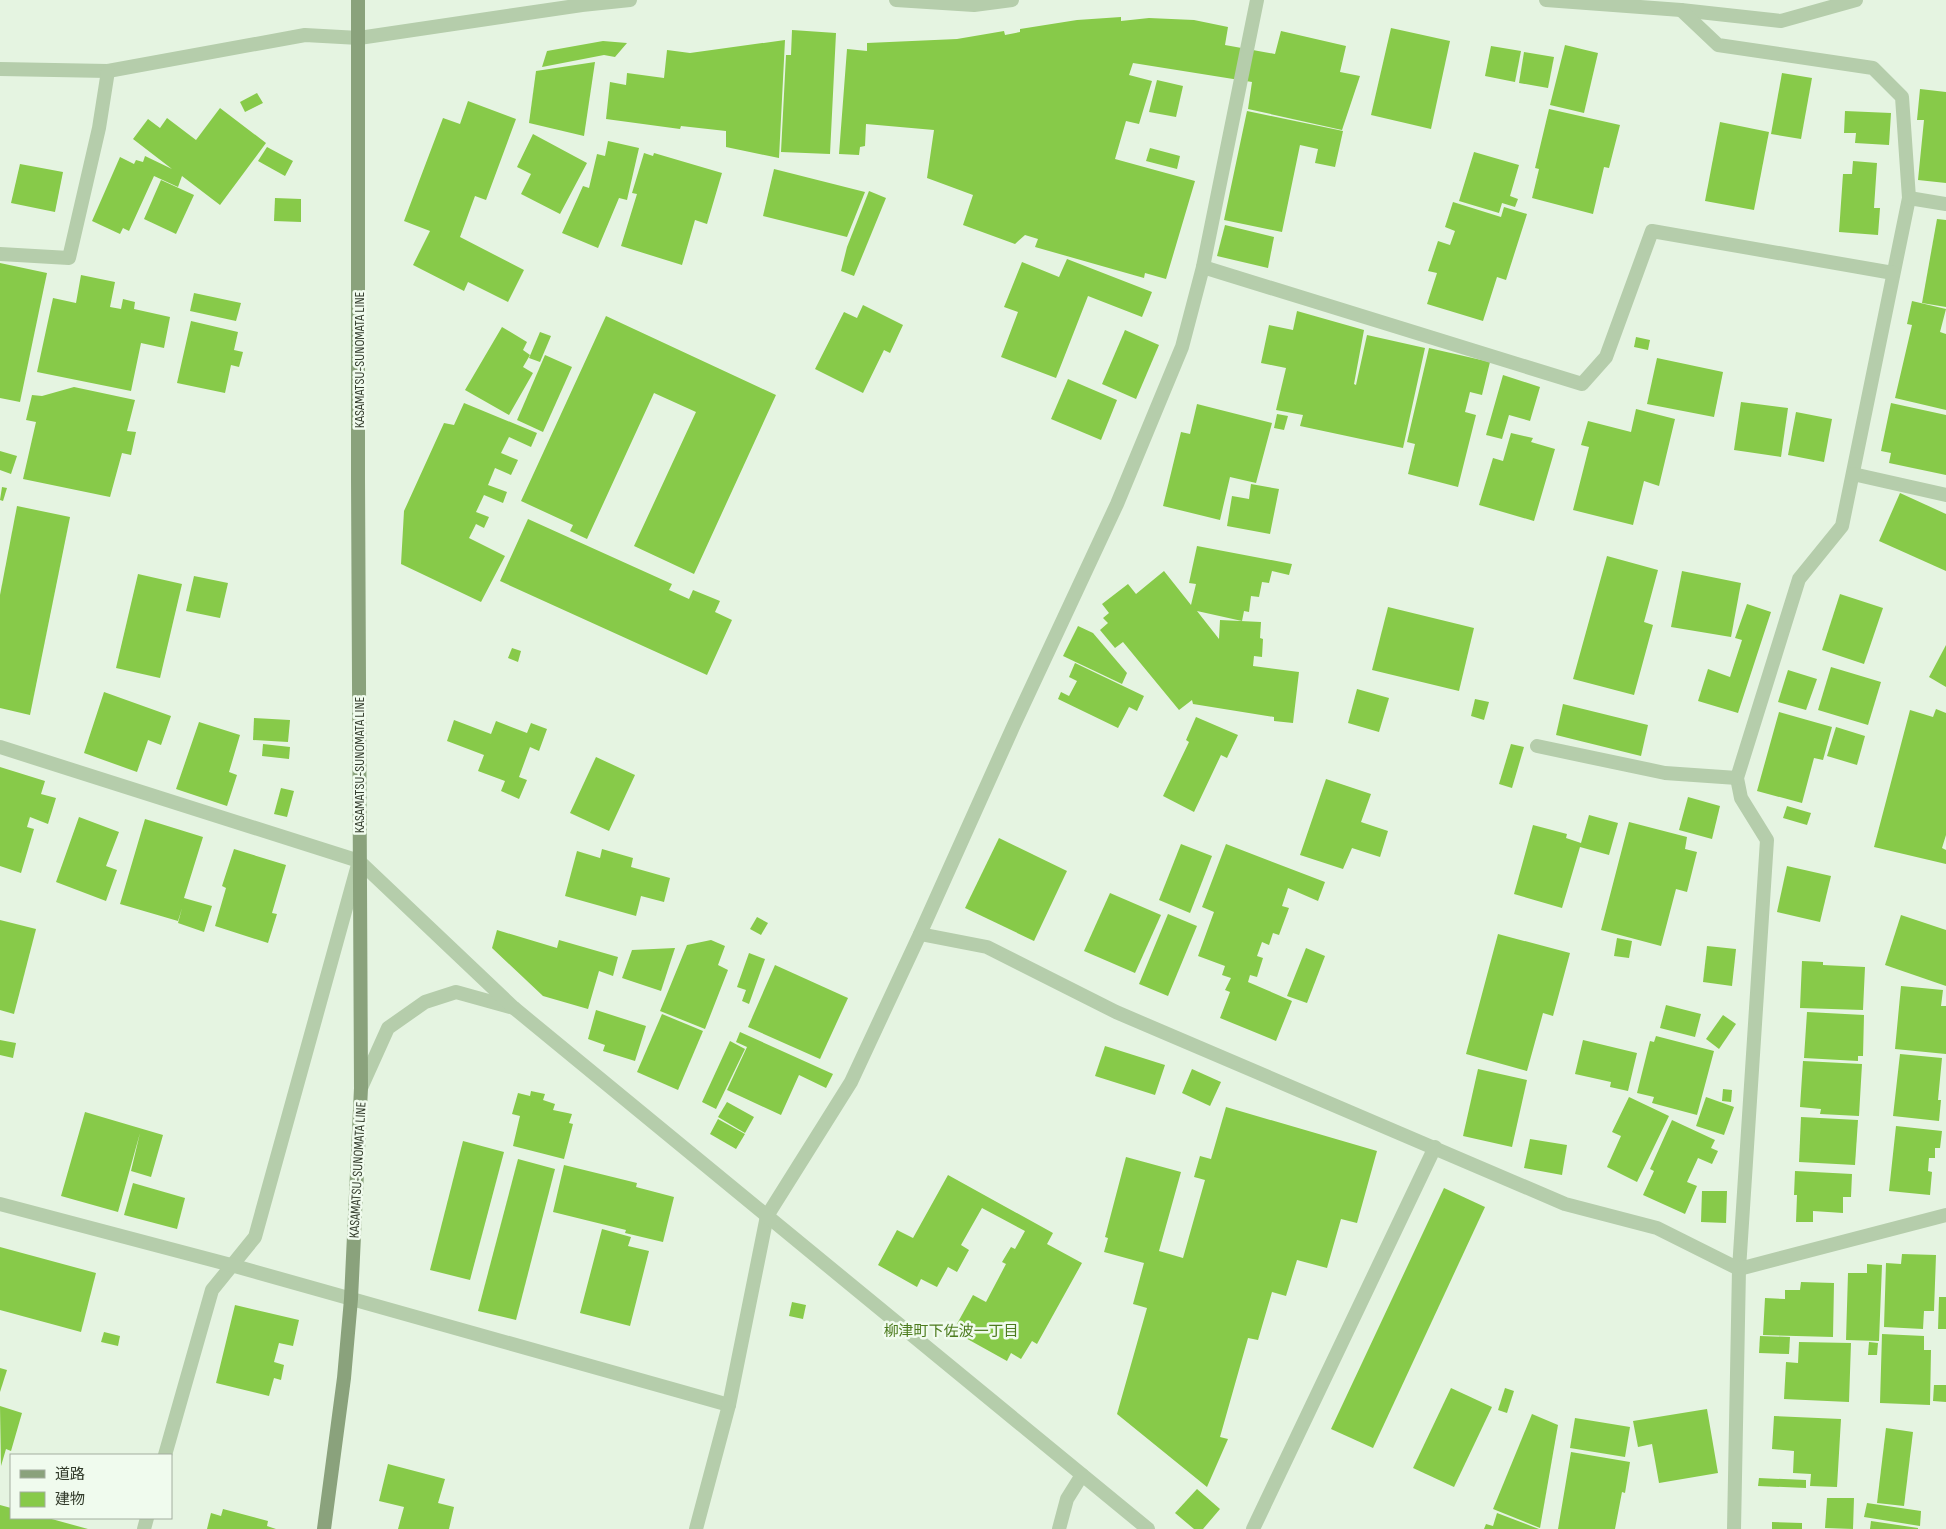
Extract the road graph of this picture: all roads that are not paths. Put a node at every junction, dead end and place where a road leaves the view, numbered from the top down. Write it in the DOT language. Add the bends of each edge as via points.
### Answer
graph roads {
  1 [pos="358,0"];
  2 [pos="630,0"];
  3 [pos="896,0"];
  4 [pos="1012,0"];
  5 [pos="1257,0"];
  6 [pos="1546,0"];
  7 [pos="1856,0"];
  8 [pos="1681,10"];
  9 [pos="359,38"];
  10 [pos="0,69"];
  11 [pos="108,71"];
  12 [pos="1909,198"];
  13 [pos="1946,204"];
  14 [pos="0,254"];
  15 [pos="1203,267"];
  16 [pos="1893,273"];
  17 [pos="1853,474"];
  18 [pos="1946,495"];
  19 [pos="1537,746"];
  20 [pos="0,747"];
  21 [pos="1736,778"];
  22 [pos="359,861"];
  23 [pos="920,934"];
  24 [pos="514,1008"];
  25 [pos="361,1088"];
  26 [pos="1435,1147"];
  27 [pos="0,1204"];
  28 [pos="1946,1215"];
  29 [pos="767,1216"];
  30 [pos="231,1265"];
  31 [pos="1739,1269"];
  32 [pos="351,1299"];
  33 [pos="729,1405"];
  34 [pos="165,1454"];
  35 [pos="1082,1475"];
  36 [pos="324,1529"];
  37 [pos="696,1529"];
  38 [pos="1059,1529"];
  39 [pos="1148,1529"];
  40 [pos="1253,1529"];
  41 [pos="1734,1529"];
  1 -- 9 [label="main road, KASAMATSU-SUNOMATA LINE"];
  2 -- 9 [label="street"];
  3 -- 4 [label="street" via="974,5"];
  5 -- 15 [label="street"];
  6 -- 8 [label="street"];
  7 -- 8 [label="street" via="1781,21"];
  8 -- 12 [label="street" via="1718,45 1873,68 1902,97"];
  9 -- 11 [label="street" via="305,35"];
  9 -- 22 [label="main road, KASAMATSU-SUNOMATA LINE"];
  10 -- 11 [label="street"];
  11 -- 14 [label="street" via="69,258"];
  12 -- 13 [label="street"];
  12 -- 16 [label="street"];
  15 -- 16 [label="street" via="1582,384 1606,357 1652,232"];
  15 -- 23 [label="street" via="1182,347 1117,504"];
  16 -- 17 [label="street"];
  17 -- 18 [label="street"];
  17 -- 21 [label="street" via="1842,526 1799,579"];
  19 -- 21 [label="street" via="1665,773"];
  20 -- 22 [label="street"];
  21 -- 31 [label="street" via="1741,798 1767,840"];
  22 -- 24 [label="street"];
  22 -- 25 [label="main road, KASAMATSU-SUNOMATA LINE"];
  22 -- 30 [label="street" via="255,1237"];
  23 -- 26 [label="street" via="987,948 1116,1012"];
  23 -- 29 [label="street" via="851,1082"];
  24 -- 25 [label="street" via="456,992 425,1002 388,1028"];
  24 -- 29 [label="street"];
  25 -- 32 [label="main road, KASAMATSU-SUNOMATA LINE"];
  26 -- 31 [label="street" via="1565,1204 1657,1228"];
  26 -- 40 [label="street"];
  27 -- 30 [label="street"];
  28 -- 31 [label="street"];
  29 -- 33 [label="street"];
  29 -- 35 [label="street"];
  30 -- 32 [label="street"];
  30 -- 34 [label="street" via="212,1290"];
  31 -- 41 [label="street"];
  32 -- 33 [label="street"];
  32 -- 36 [label="main road, KASAMATSU-SUNOMATA LINE"];
  33 -- 37 [label="street"];
  35 -- 38 [label="street" via="1067,1499"];
  35 -- 39 [label="street"];
}
